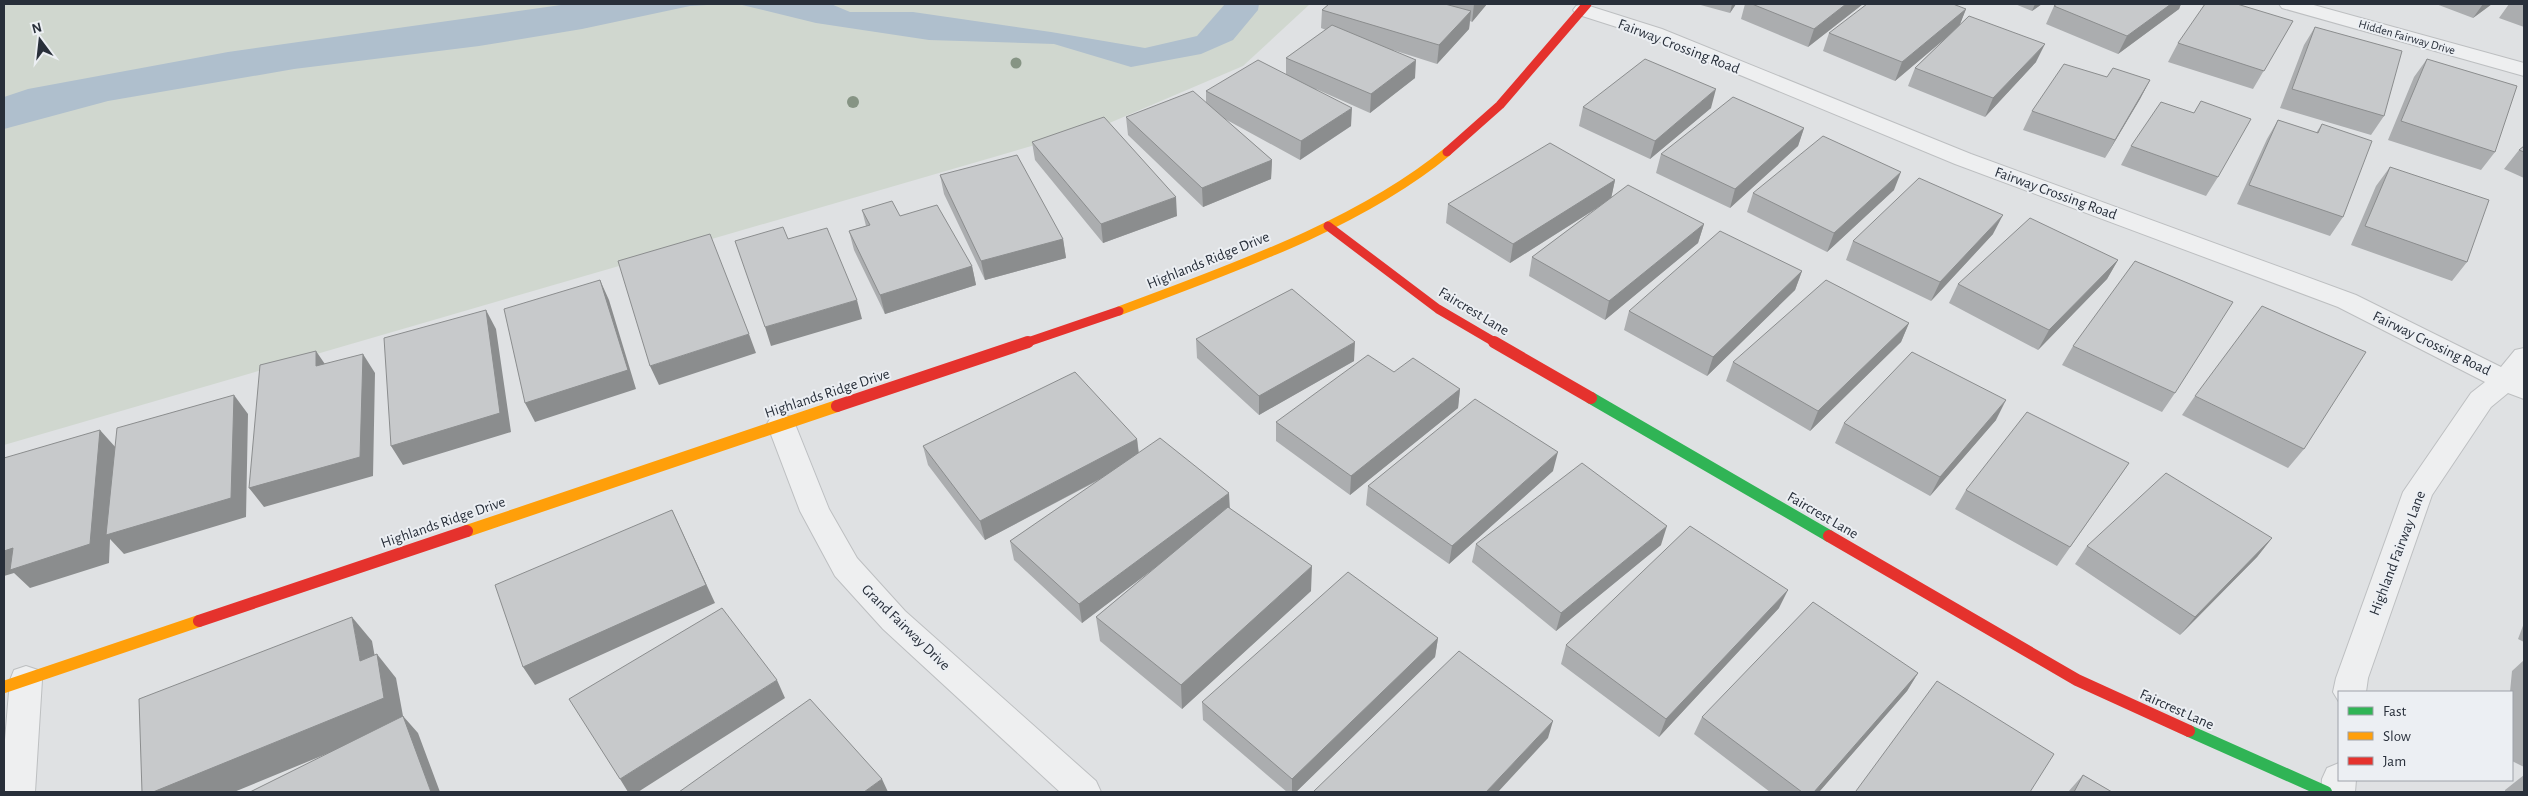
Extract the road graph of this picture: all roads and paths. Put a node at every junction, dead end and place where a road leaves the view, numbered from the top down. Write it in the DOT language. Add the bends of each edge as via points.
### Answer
graph roads {
  1 [pos="2289,4"];
  2 [pos="1585,7"];
  3 [pos="2524,70"];
  4 [pos="1328,226"];
  5 [pos="2518,375"];
  6 [pos="781,424"];
  7 [pos="15,684"];
  8 [pos="2350,691"];
  9 [pos="18,792"];
  10 [pos="1084,792"];
  11 [pos="2326,792"];
  1 -- 3 [label="street, Hidden Fairway Drive"];
  2 -- 4 [label="street, Highlands Ridge Drive" via="1500,105 1426,170"];
  2 -- 5 [label="street, Fairway Crossing Road" via="1963,159 2347,301 2456,358"];
  4 -- 6 [label="street, Highlands Ridge Drive" via="1230,269 1119,311"];
  4 -- 11 [label="street, Faircrest Lane" via="1438,309 2077,680"];
  5 -- 8 [label="street, Highland Fairway Lane" via="2481,400 2418,492"];
  6 -- 7 [label="street, Highlands Ridge Drive"];
  6 -- 10 [label="street, Grand Fairway Drive" via="814,511 846,566 894,620"];
  7 -- 9 [label="street"];
}
